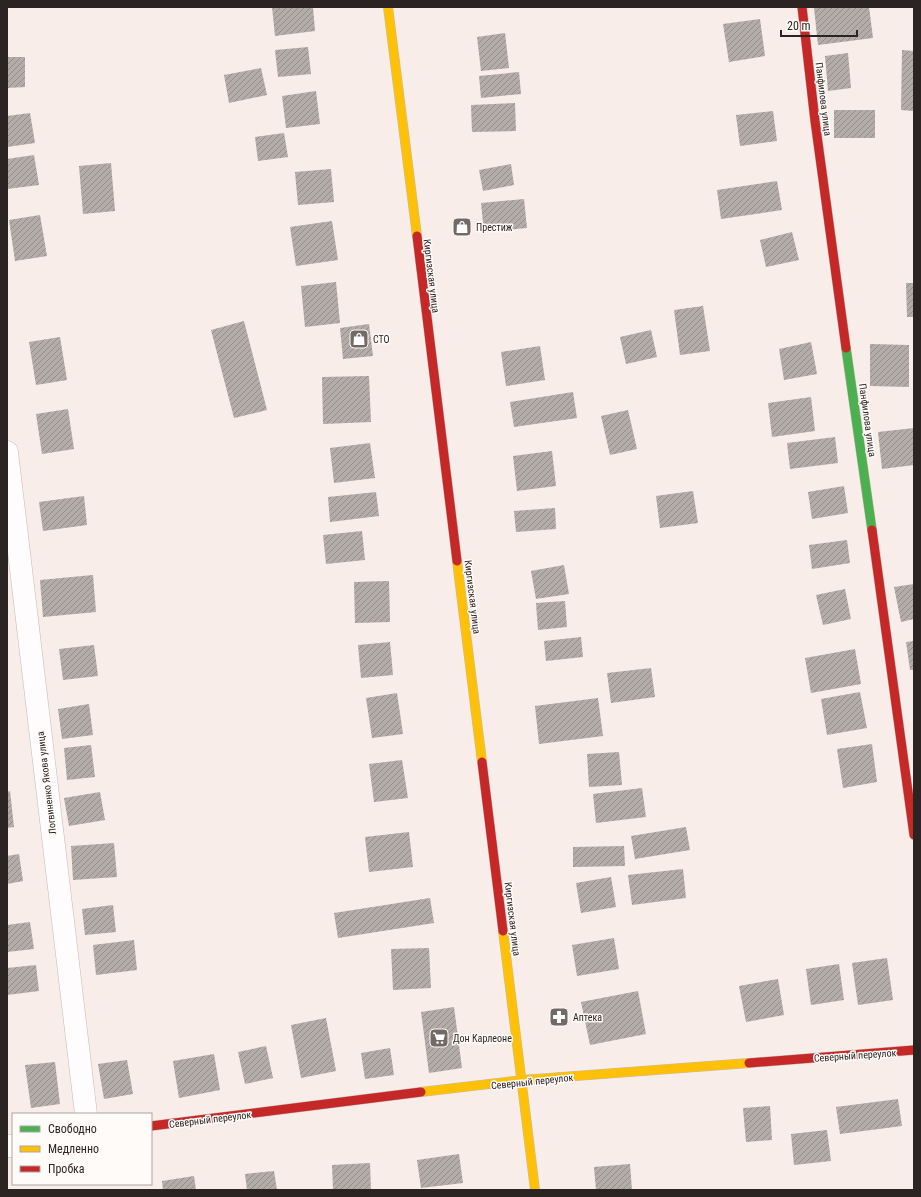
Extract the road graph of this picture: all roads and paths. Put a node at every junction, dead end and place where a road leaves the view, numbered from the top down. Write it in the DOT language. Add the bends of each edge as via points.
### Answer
graph roads {
  1 [pos="388,7"];
  2 [pos="802,7"];
  3 [pos="7,452"];
  4 [pos="914,835"];
  5 [pos="914,1050"];
  6 [pos="522,1080"];
  7 [pos="86,1113"];
  8 [pos="152,1126"];
  9 [pos="535,1190"];
  1 -- 6 [label="street, Киргизская улица"];
  2 -- 4 [label="street, Панфилова улица"];
  3 -- 7 [label="street, Логвиненко Якова улица"];
  5 -- 6 [label="street, Северный переулок"];
  6 -- 8 [label="street, Северный переулок"];
  6 -- 9 [label="street, Киргизская улица"];
}
